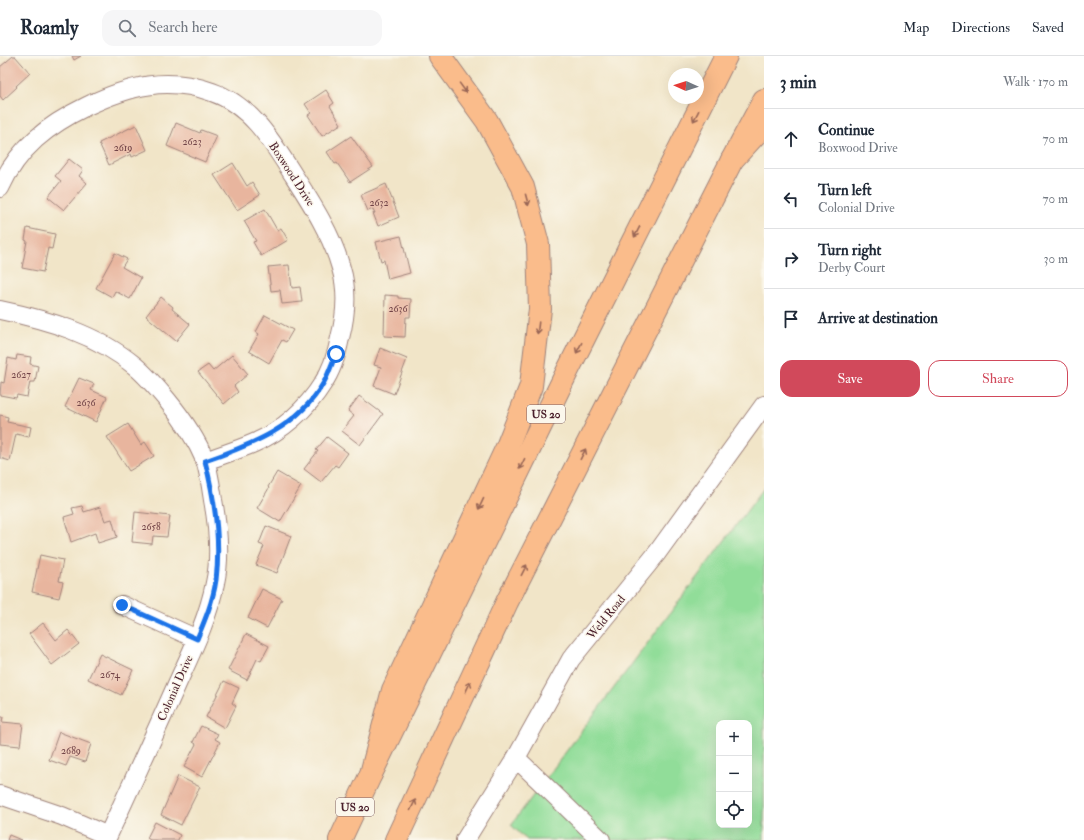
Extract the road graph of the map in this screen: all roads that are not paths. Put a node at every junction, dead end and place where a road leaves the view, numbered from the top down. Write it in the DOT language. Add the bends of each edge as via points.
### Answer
graph roads {
  1 [pos="440,56"];
  2 [pos="726,56"];
  3 [pos="764,100"];
  4 [pos="764,125"];
  5 [pos="732,160"];
  6 [pos="0,188"];
  7 [pos="0,310"];
  8 [pos="764,405"];
  9 [pos="205,461"];
  10 [pos="122,605"];
  11 [pos="197,639"];
  12 [pos="516,758"];
  13 [pos="370,774"];
  14 [pos="0,795"];
  15 [pos="107,838"];
  16 [pos="340,840"];
  17 [pos="396,840"];
  18 [pos="465,840"];
  19 [pos="601,840"];
  1 -- 13 [label="main road, one-way" via="487,121 523,187 538,244 540,309 531,386 508,447 393,690"];
  2 -- 13 [label="main road, US 20, one-way" via="571,363"];
  3 -- 5 [label="main road"];
  4 -- 5 [label="main road"];
  17 -- 5 [label="main road, one-way" via="510,595"];
  6 -- 9 [label="street, Boxwood Drive" via="17,160 45,130 76,112 128,89 175,83 214,92 247,113 261,127 304,191 334,249 342,269 345,291 343,328 336,354 324,382 295,416 275,432 255,443"];
  7 -- 9 [label="street, Colonial Drive" via="23,314 87,335 135,366 178,413"];
  8 -- 12 [label="street, Weld Road" via="657,553 571,660"];
  9 -- 11 [label="street, Colonial Drive" via="215,513 218,549 216,581"];
  10 -- 11 [label="street"];
  11 -- 15 [label="street, Colonial Drive"];
  12 -- 18 [label="street, Weld Road"];
  12 -- 19 [label="street"];
  13 -- 16 [label="main road, US 20"];
  14 -- 15 [label="street" via="62,816"];
}
